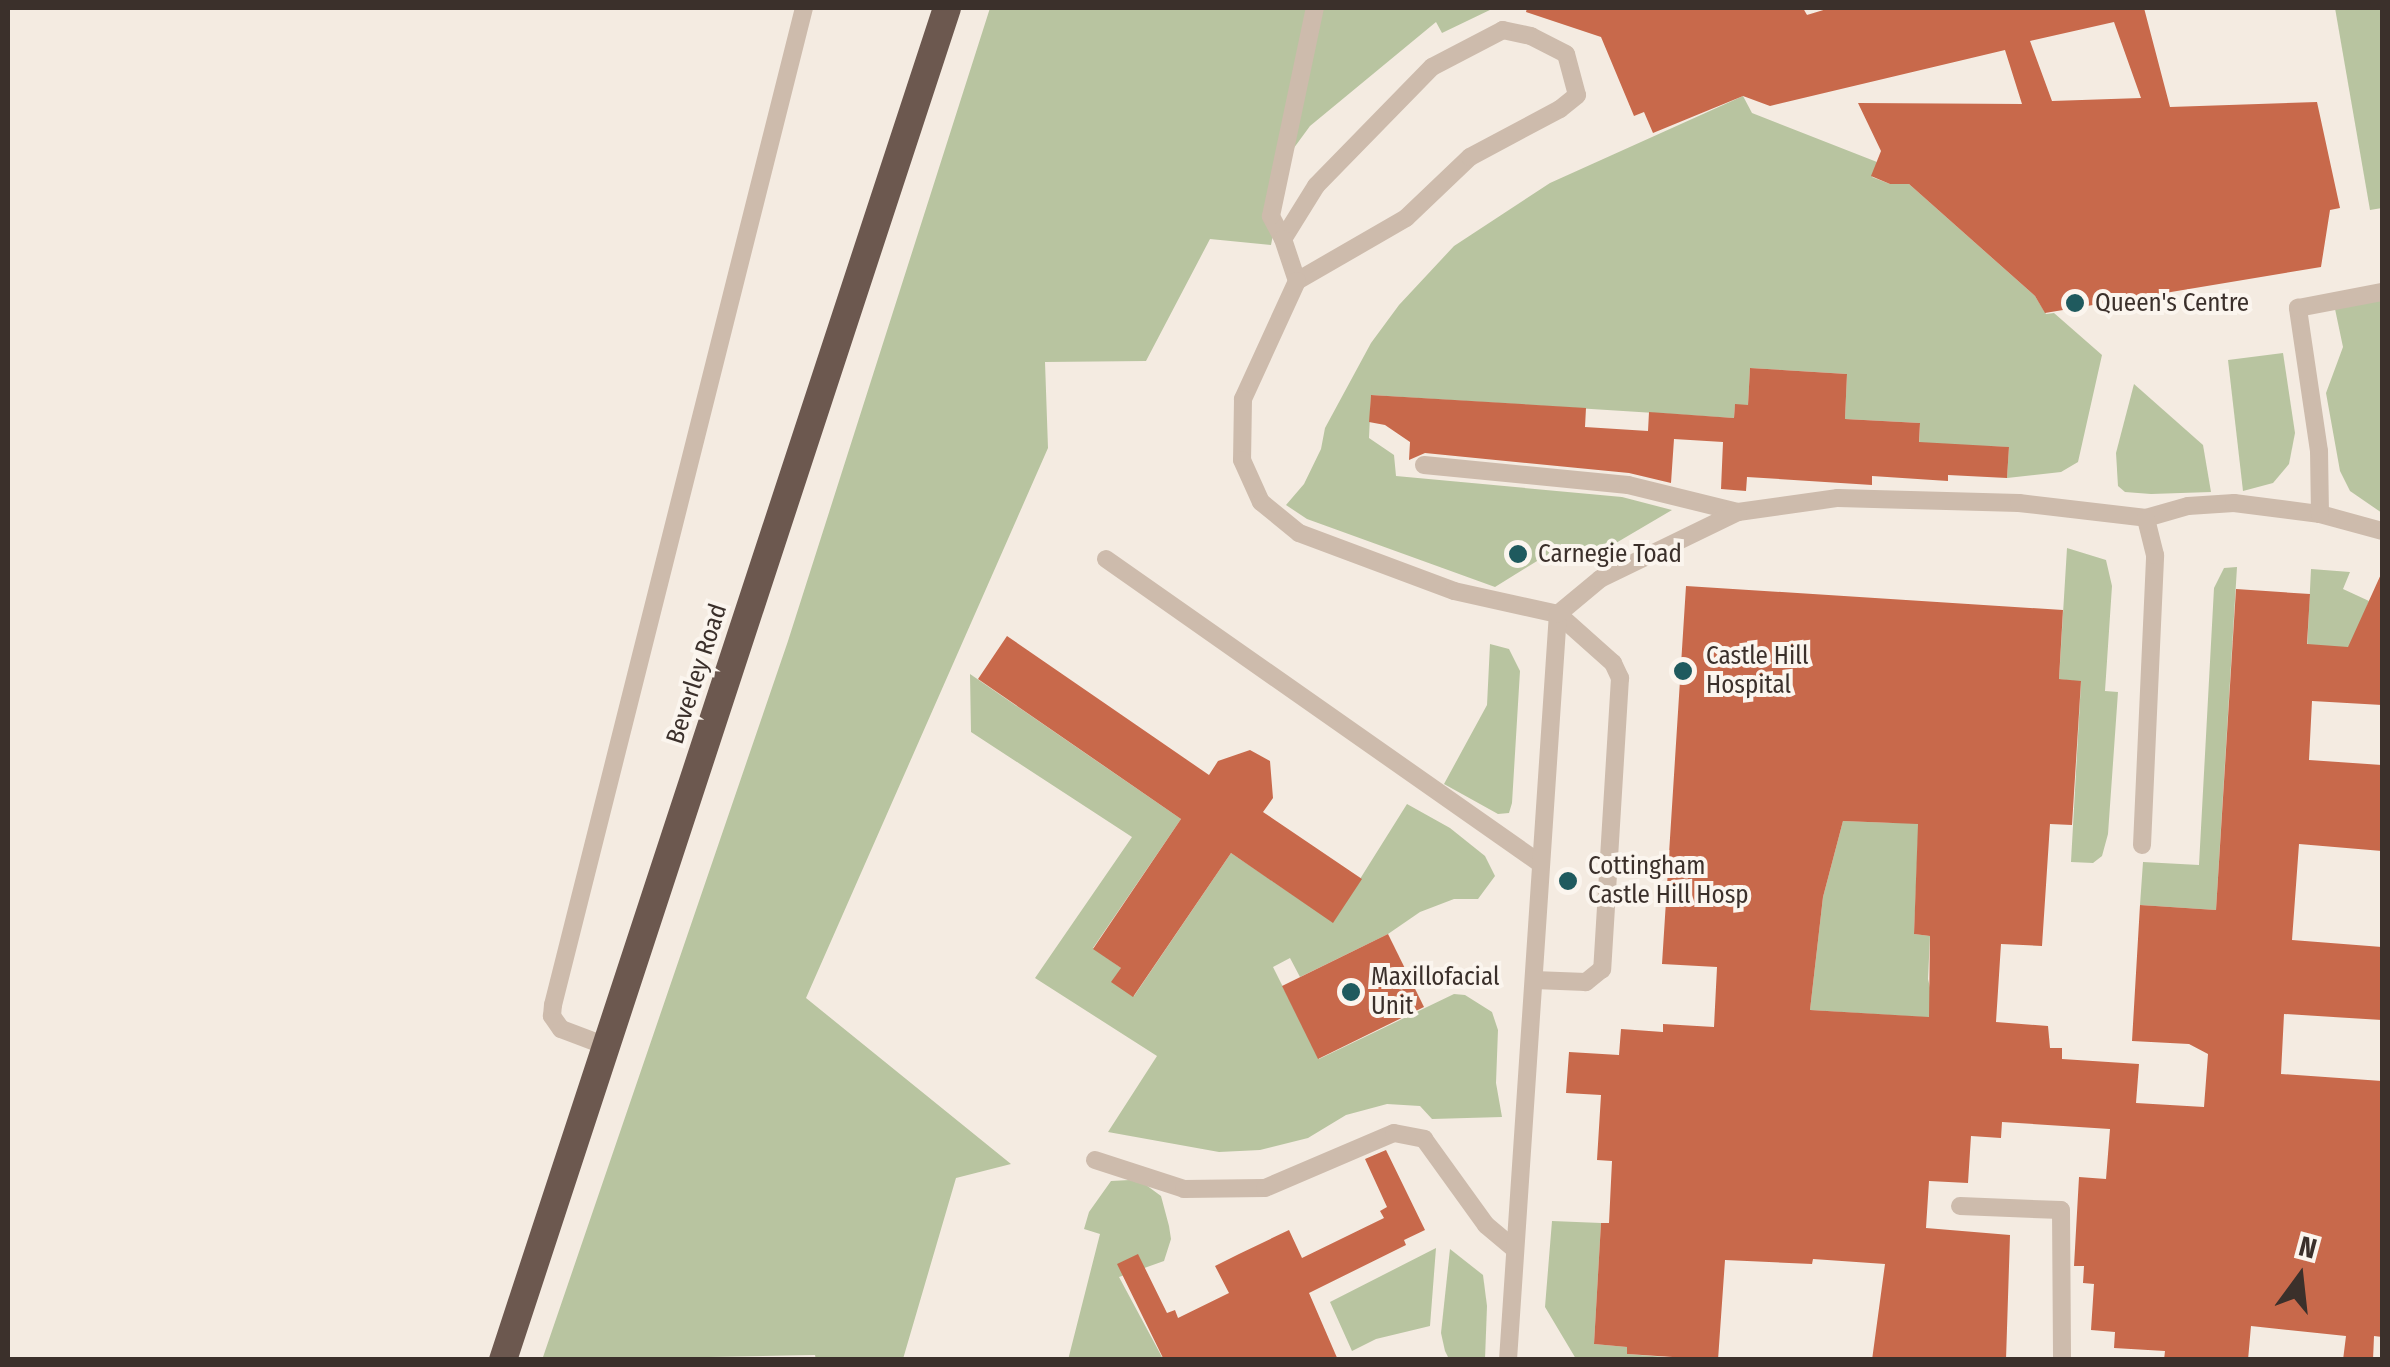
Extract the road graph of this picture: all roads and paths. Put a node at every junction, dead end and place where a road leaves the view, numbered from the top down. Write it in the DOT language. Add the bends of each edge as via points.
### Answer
graph roads {
  1 [pos="804,8"];
  2 [pos="947,8"];
  3 [pos="1315,8"];
  4 [pos="1284,239"];
  5 [pos="1296,281"];
  6 [pos="2382,292"];
  7 [pos="1424,465"];
  8 [pos="1738,512"];
  9 [pos="2320,514"];
  10 [pos="2146,518"];
  11 [pos="2382,530"];
  12 [pos="1106,558"];
  13 [pos="1558,614"];
  14 [pos="2142,845"];
  15 [pos="1541,864"];
  16 [pos="1534,980"];
  17 [pos="606,1046"];
  18 [pos="1095,1160"];
  19 [pos="1960,1206"];
  20 [pos="1513,1248"];
  21 [pos="504,1360"];
  22 [pos="1508,1360"];
  23 [pos="2062,1360"];
  1 -- 17 [label="lane" via="553,1005 560,1029"];
  2 -- 17 [label="highway, Beverley Road"];
  3 -- 4 [label="lane" via="1272,216"];
  4 -- 5 [label="lane"];
  4 -- 5 [label="lane" via="1316,186 1432,67 1502,30 1566,54 1577,95 1470,158 1406,218"];
  5 -- 13 [label="lane" via="1244,398 1242,460 1261,502 1300,534 1390,570"];
  6 -- 9 [label="lane" via="2298,308"];
  7 -- 8 [label="lane" via="1628,484"];
  8 -- 10 [label="lane" via="1838,498 2019,502"];
  8 -- 13 [label="lane" via="1600,579"];
  9 -- 10 [label="lane" via="2234,503"];
  9 -- 11 [label="lane"];
  10 -- 14 [label="lane" via="2155,554"];
  12 -- 15 [label="lane"];
  13 -- 15 [label="lane"];
  13 -- 16 [label="lane" via="1613,663 1620,678 1610,875 1602,970 1586,982"];
  15 -- 16 [label="lane"];
  16 -- 20 [label="lane"];
  17 -- 21 [label="highway, Beverley Road"];
  18 -- 20 [label="lane" via="1184,1189 1265,1188 1394,1133 1424,1139 1486,1224"];
  19 -- 23 [label="lane" via="2061,1210"];
  20 -- 22 [label="lane"];
}
